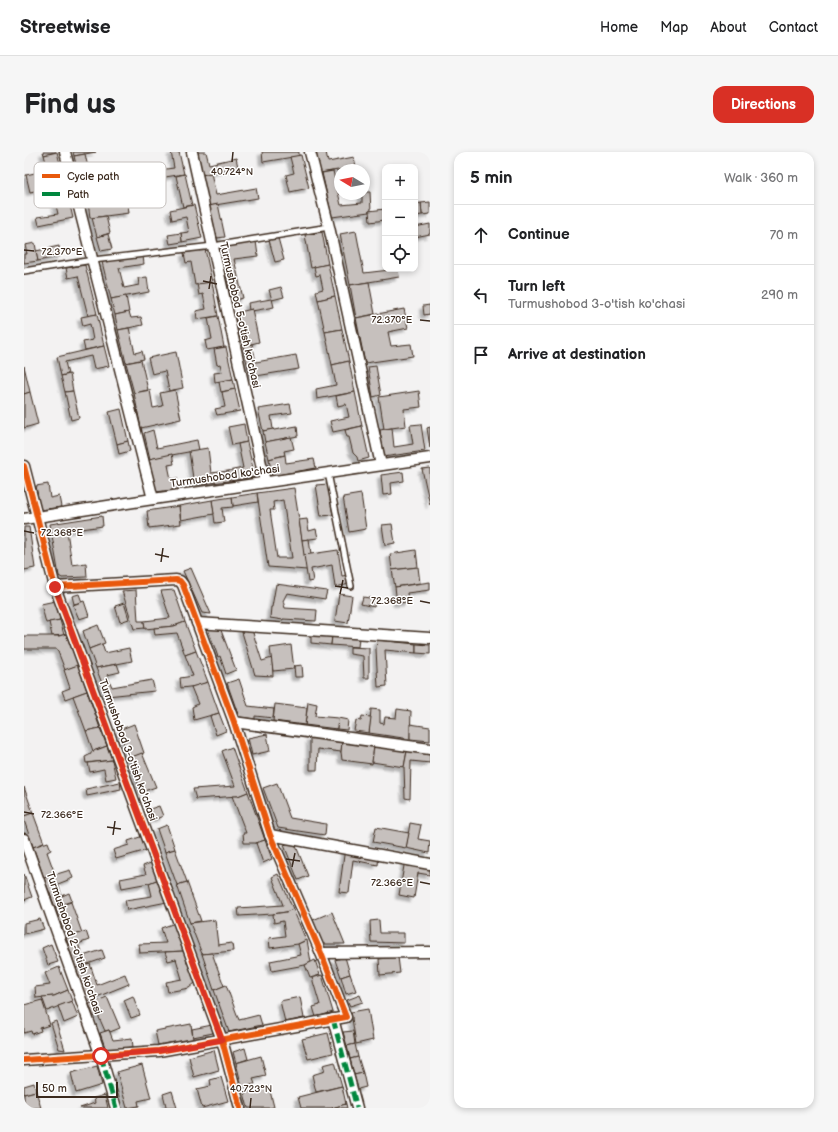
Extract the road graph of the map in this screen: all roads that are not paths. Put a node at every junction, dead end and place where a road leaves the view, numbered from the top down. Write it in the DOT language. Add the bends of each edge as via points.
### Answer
graph roads {
  1 [pos="65,152"];
  2 [pos="192,152"];
  3 [pos="310,152"];
  4 [pos="68,162"];
  5 [pos="80,208"];
  6 [pos="329,227"];
  7 [pos="213,246"];
  8 [pos="93,260"];
  9 [pos="24,271"];
  10 [pos="430,458"];
  11 [pos="381,465"];
  12 [pos="24,466"];
  13 [pos="328,473"];
  14 [pos="266,482"];
  15 [pos="153,499"];
  16 [pos="37,518"];
  17 [pos="24,519"];
  18 [pos="351,586"];
  19 [pos="55,587"];
  20 [pos="197,623"];
  21 [pos="430,638"];
  22 [pos="234,722"];
  23 [pos="430,749"];
  24 [pos="270,835"];
  25 [pos="24,839"];
  26 [pos="430,864"];
  27 [pos="430,952"];
  28 [pos="321,953"];
  29 [pos="334,1019"];
  30 [pos="222,1040"];
  31 [pos="101,1056"];
  32 [pos="24,1060"];
  33 [pos="116,1108"];
  34 [pos="240,1108"];
  35 [pos="357,1108"];
  1 -- 4 [label="street"];
  2 -- 7 [label="street, Turmushobod 5-o'tish ko'chasi"];
  3 -- 6 [label="street"];
  5 -- 8 [label="street"];
  6 -- 7 [label="lane"];
  6 -- 11 [label="street"];
  7 -- 8 [label="lane"];
  7 -- 14 [label="street, Turmushobod 5-o'tish ko'chasi"];
  8 -- 9 [label="lane"];
  8 -- 15 [label="street"];
  10 -- 11 [label="street, Turmushobod ko'chasi"];
  11 -- 13 [label="street, Turmushobod ko'chasi"];
  12 -- 16 [label="street, Turmushobod 3-o'tish ko'chasi"];
  13 -- 14 [label="street, Turmushobod ko'chasi"];
  13 -- 18 [label="lane"];
  14 -- 15 [label="street, Turmushobod ko'chasi"];
  15 -- 16 [label="street, Turmushobod ko'chasi"];
  16 -- 17 [label="street, Turmushobod ko'chasi"];
  16 -- 19 [label="street, Turmushobod 3-o'tish ko'chasi"];
  19 -- 20 [label="street" via="180,581"];
  19 -- 30 [label="street, Turmushobod 3-o'tish ko'chasi"];
  20 -- 21 [label="street"];
  20 -- 22 [label="street"];
  22 -- 23 [label="street"];
  22 -- 24 [label="street"];
  24 -- 26 [label="street"];
  24 -- 28 [label="street"];
  25 -- 31 [label="street, Turmushobod 2-o'tish ko'chasi"];
  27 -- 28 [label="street"];
  28 -- 29 [label="street" via="346,1017"];
  29 -- 30 [label="street"];
  29 -- 35 [label="street"];
  30 -- 31 [label="street" via="159,1051"];
  30 -- 34 [label="street, Turmushobod 3-o'tish ko'chasi"];
  31 -- 32 [label="street"];
  31 -- 33 [label="street, Turmushobod 2-o'tish ko'chasi"];
}
